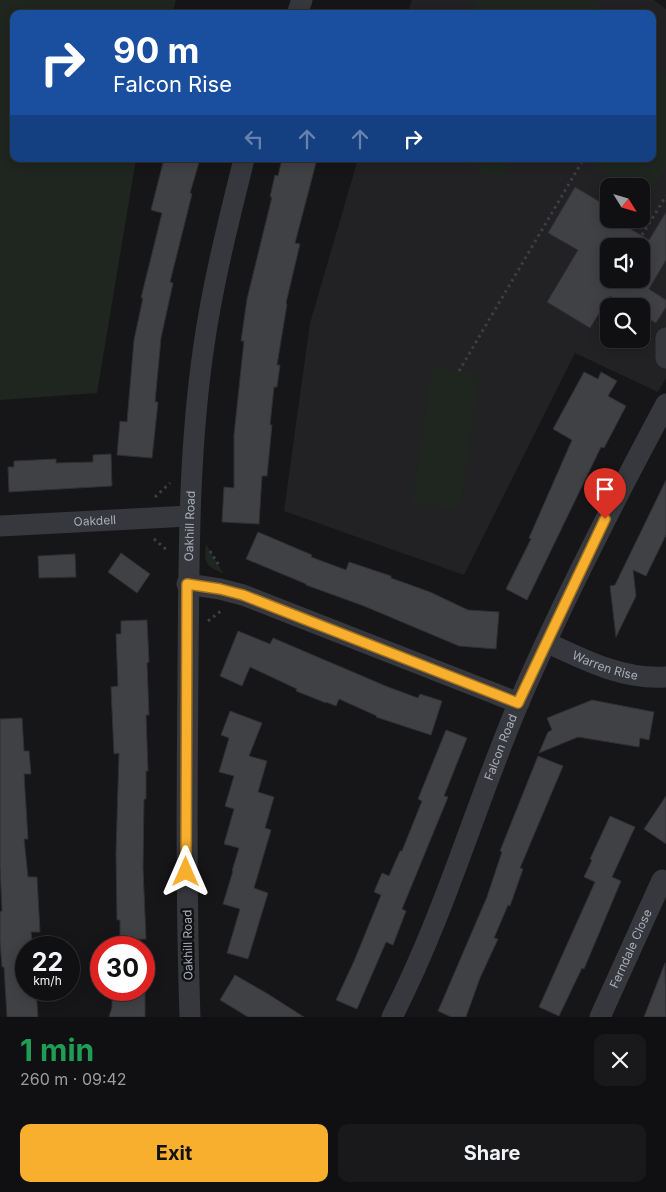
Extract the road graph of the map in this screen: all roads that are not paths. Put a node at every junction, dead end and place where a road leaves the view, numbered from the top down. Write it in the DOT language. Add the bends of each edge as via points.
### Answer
graph roads {
  1 [pos="243,162"];
  2 [pos="666,338"];
  3 [pos="666,358"];
  4 [pos="666,404"];
  5 [pos="189,516"];
  6 [pos="0,526"];
  7 [pos="187,584"];
  8 [pos="546,642"];
  9 [pos="666,677"];
  10 [pos="518,703"];
  11 [pos="662,880"];
  12 [pos="190,1017"];
  13 [pos="392,1017"];
  14 [pos="600,1017"];
  1 -- 5 [label="street, Oakhill Road" via="216,276 204,345"];
  2 -- 3 [label="street"];
  4 -- 8 [label="street, Falcon Road" via="614,501"];
  5 -- 6 [label="street, Oakdell"];
  5 -- 7 [label="street, Oakhill Road"];
  7 -- 10 [label="street" via="243,595"];
  7 -- 12 [label="street, Oakhill Road" via="186,872"];
  8 -- 9 [label="street, Warren Rise" via="626,675"];
  8 -- 10 [label="street, Falcon Road"];
  10 -- 13 [label="street, Falcon Road" via="421,956"];
  11 -- 14 [label="street, Ferndale Close"];
}
